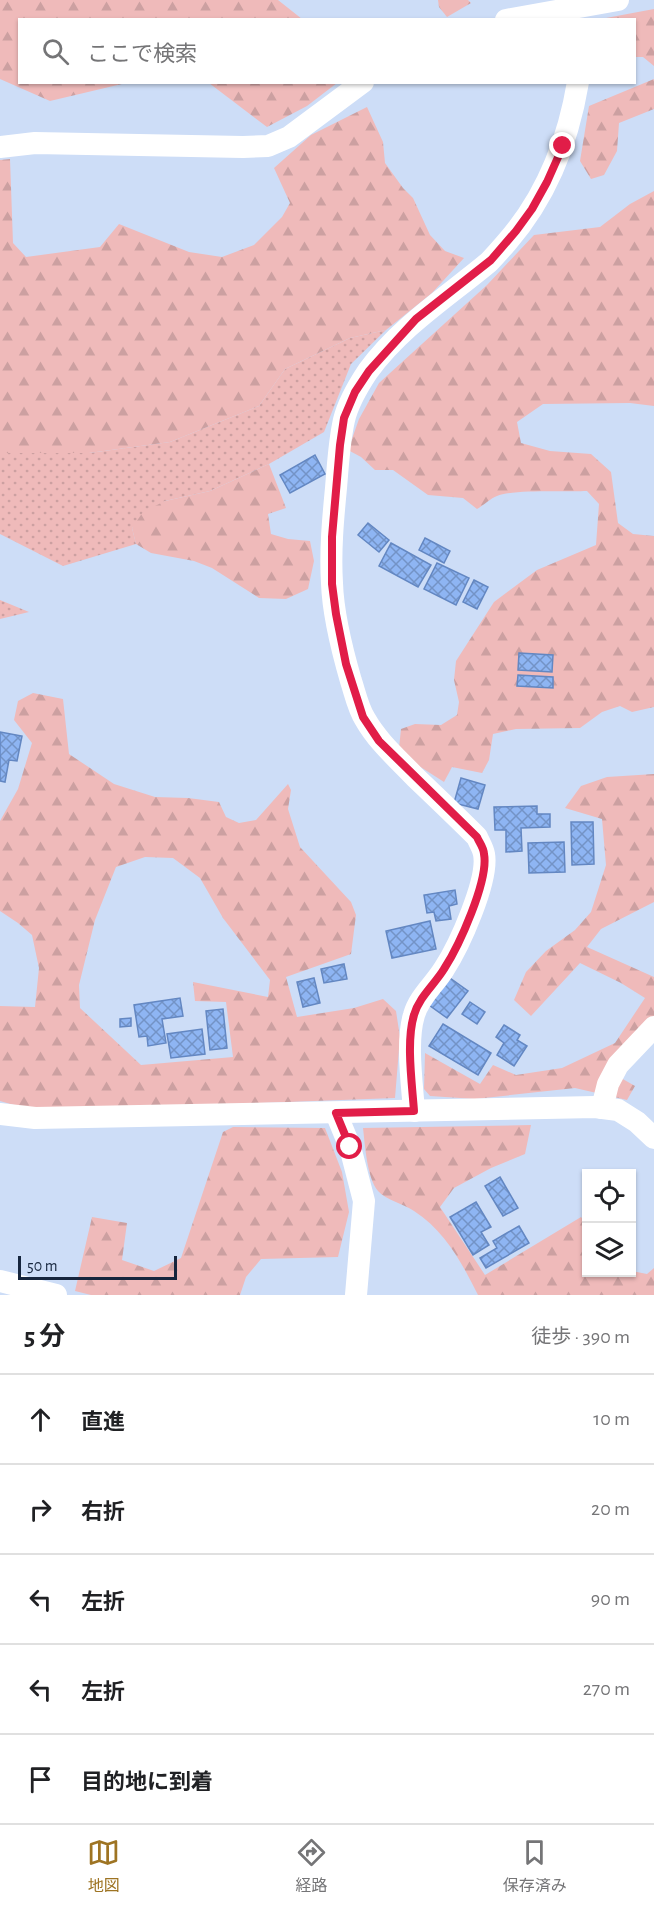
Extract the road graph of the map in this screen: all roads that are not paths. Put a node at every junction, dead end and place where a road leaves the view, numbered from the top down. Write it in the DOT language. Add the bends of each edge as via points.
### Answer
graph roads {
  1 [pos="618,0"];
  2 [pos="584,12"];
  3 [pos="526,18"];
  4 [pos="360,84"];
  5 [pos="578,84"];
  6 [pos="0,147"];
  7 [pos="654,1027"];
  8 [pos="602,1108"];
  9 [pos="414,1111"];
  10 [pos="336,1113"];
  11 [pos="0,1114"];
  12 [pos="654,1138"];
  13 [pos="0,1281"];
  14 [pos="56,1295"];
  15 [pos="356,1295"];
  1 -- 2 [label="street"];
  2 -- 3 [label="street"];
  4 -- 6 [label="street" via="289,137 268,146 35,142"];
  5 -- 9 [label="street" via="563,146 532,209 491,260 392,343 355,392 344,418 332,537 332,584 355,694 363,717 379,741 477,837 484,854 484,874 474,908 444,969 414,1014"];
  7 -- 8 [label="street" via="618,1065"];
  8 -- 9 [label="street"];
  8 -- 12 [label="street" via="618,1110"];
  9 -- 10 [label="street"];
  10 -- 11 [label="street" via="35,1118"];
  10 -- 15 [label="street" via="350,1147 364,1201"];
  13 -- 14 [label="street"];
}
